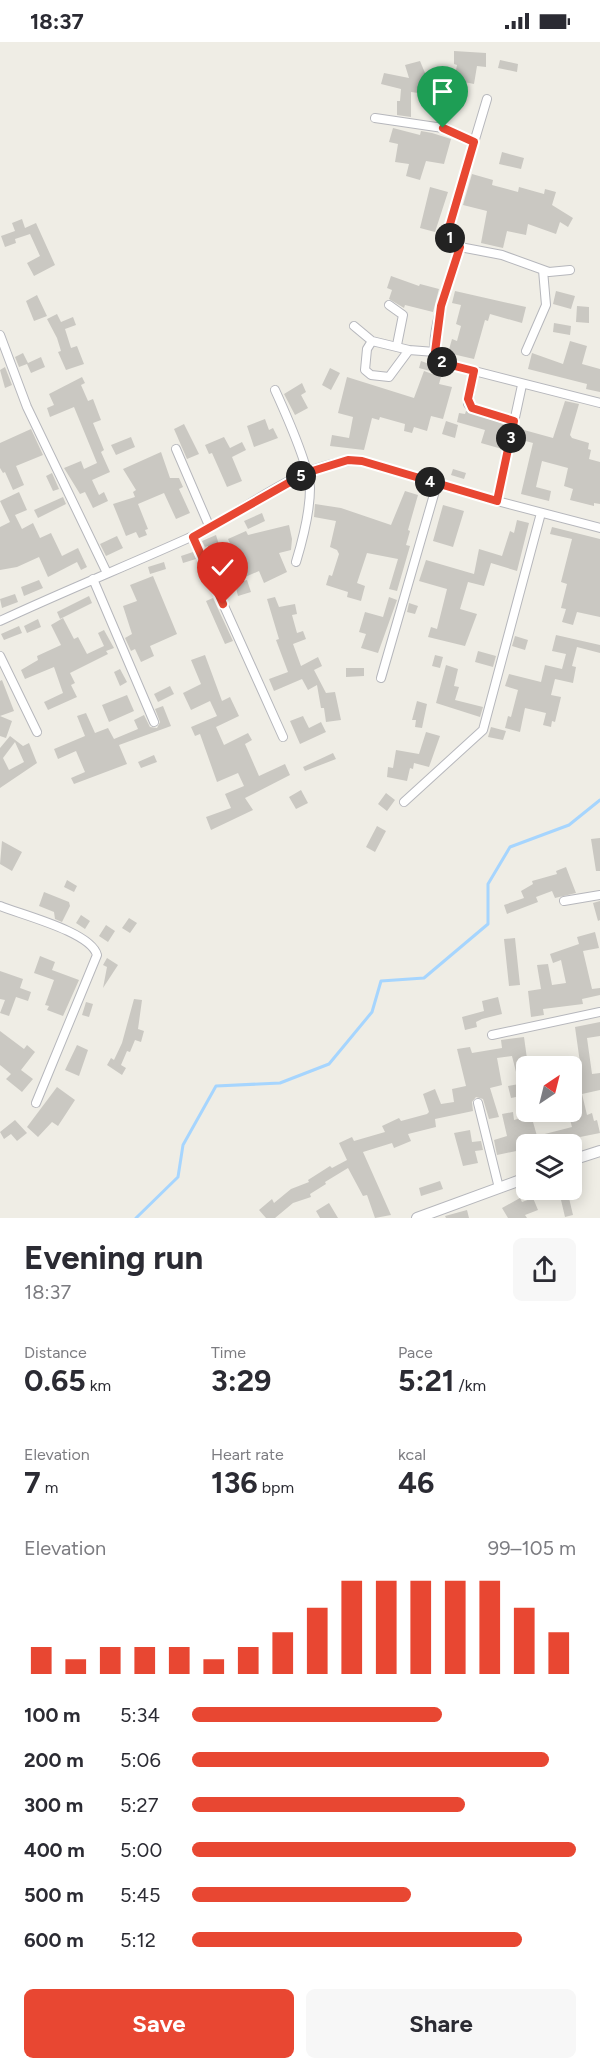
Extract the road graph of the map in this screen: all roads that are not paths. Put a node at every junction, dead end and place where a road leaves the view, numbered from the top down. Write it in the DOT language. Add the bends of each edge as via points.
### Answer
graph roads {
  1 [pos="487,99"];
  2 [pos="375,118"];
  3 [pos="474,142"];
  4 [pos="460,247"];
  5 [pos="543,270"];
  6 [pos="570,270"];
  7 [pos="389,305"];
  8 [pos="354,326"];
  9 [pos="0,335"];
  10 [pos="372,341"];
  11 [pos="397,345"];
  12 [pos="409,350"];
  13 [pos="526,351"];
  14 [pos="435,352"];
  15 [pos="474,371"];
  16 [pos="522,385"];
  17 [pos="275,390"];
  18 [pos="600,403"];
  19 [pos="514,421"];
  20 [pos="176,449"];
  21 [pos="306,473"];
  22 [pos="437,484"];
  23 [pos="497,501"];
  24 [pos="541,513"];
  25 [pos="210,528"];
  26 [pos="600,528"];
  27 [pos="193,537"];
  28 [pos="296,562"];
  29 [pos="107,573"];
  30 [pos="93,579"];
  31 [pos="1,618"];
  32 [pos="0,656"];
  33 [pos="381,678"];
  34 [pos="154,722"];
  35 [pos="37,732"];
  36 [pos="283,737"];
  37 [pos="404,802"];
  38 [pos="600,895"];
  39 [pos="564,901"];
  40 [pos="0,906"];
  41 [pos="600,1012"];
  42 [pos="492,1035"];
  43 [pos="478,1103"];
  44 [pos="36,1104"];
  45 [pos="600,1151"];
  46 [pos="582,1157"];
  47 [pos="516,1182"];
  48 [pos="499,1188"];
  49 [pos="437,1214"];
  50 [pos="417,1218"];
  1 -- 3 [label="street"];
  2 -- 3 [label="street" via="443,128"];
  3 -- 4 [label="street" via="448,231 453,243"];
  4 -- 5 [label="street" via="502,255"];
  4 -- 14 [label="street" via="441,306"];
  5 -- 6 [label="street"];
  5 -- 13 [label="street" via="546,305"];
  7 -- 11 [label="street" via="402,315"];
  8 -- 10 [label="street"];
  9 -- 29 [label="street" via="27,407"];
  10 -- 11 [label="street"];
  10 -- 12 [label="street" via="364,362 364,370 371,375 389,377"];
  11 -- 12 [label="street"];
  12 -- 14 [label="street"];
  14 -- 15 [label="street" via="443,363"];
  15 -- 16 [label="street"];
  15 -- 19 [label="street" via="468,404"];
  16 -- 18 [label="street"];
  16 -- 19 [label="street"];
  17 -- 21 [label="street"];
  19 -- 23 [label="street"];
  20 -- 25 [label="street"];
  21 -- 22 [label="street" via="338,462 362,461"];
  21 -- 25 [label="street"];
  21 -- 28 [label="street" via="310,487"];
  22 -- 23 [label="street"];
  22 -- 33 [label="street"];
  23 -- 24 [label="street"];
  24 -- 26 [label="street"];
  24 -- 37 [label="street" via="483,729"];
  25 -- 27 [label="street"];
  27 -- 29 [label="street"];
  27 -- 36 [label="street"];
  29 -- 30 [label="street"];
  30 -- 31 [label="street"];
  30 -- 34 [label="street"];
  32 -- 35 [label="street"];
  38 -- 39 [label="street"];
  40 -- 44 [label="street" via="65,930 90,944 97,955"];
  41 -- 42 [label="street"];
  43 -- 48 [label="street"];
  45 -- 46 [label="street"];
  47 -- 48 [label="street"];
  48 -- 49 [label="street"];
  49 -- 50 [label="street"];
}
